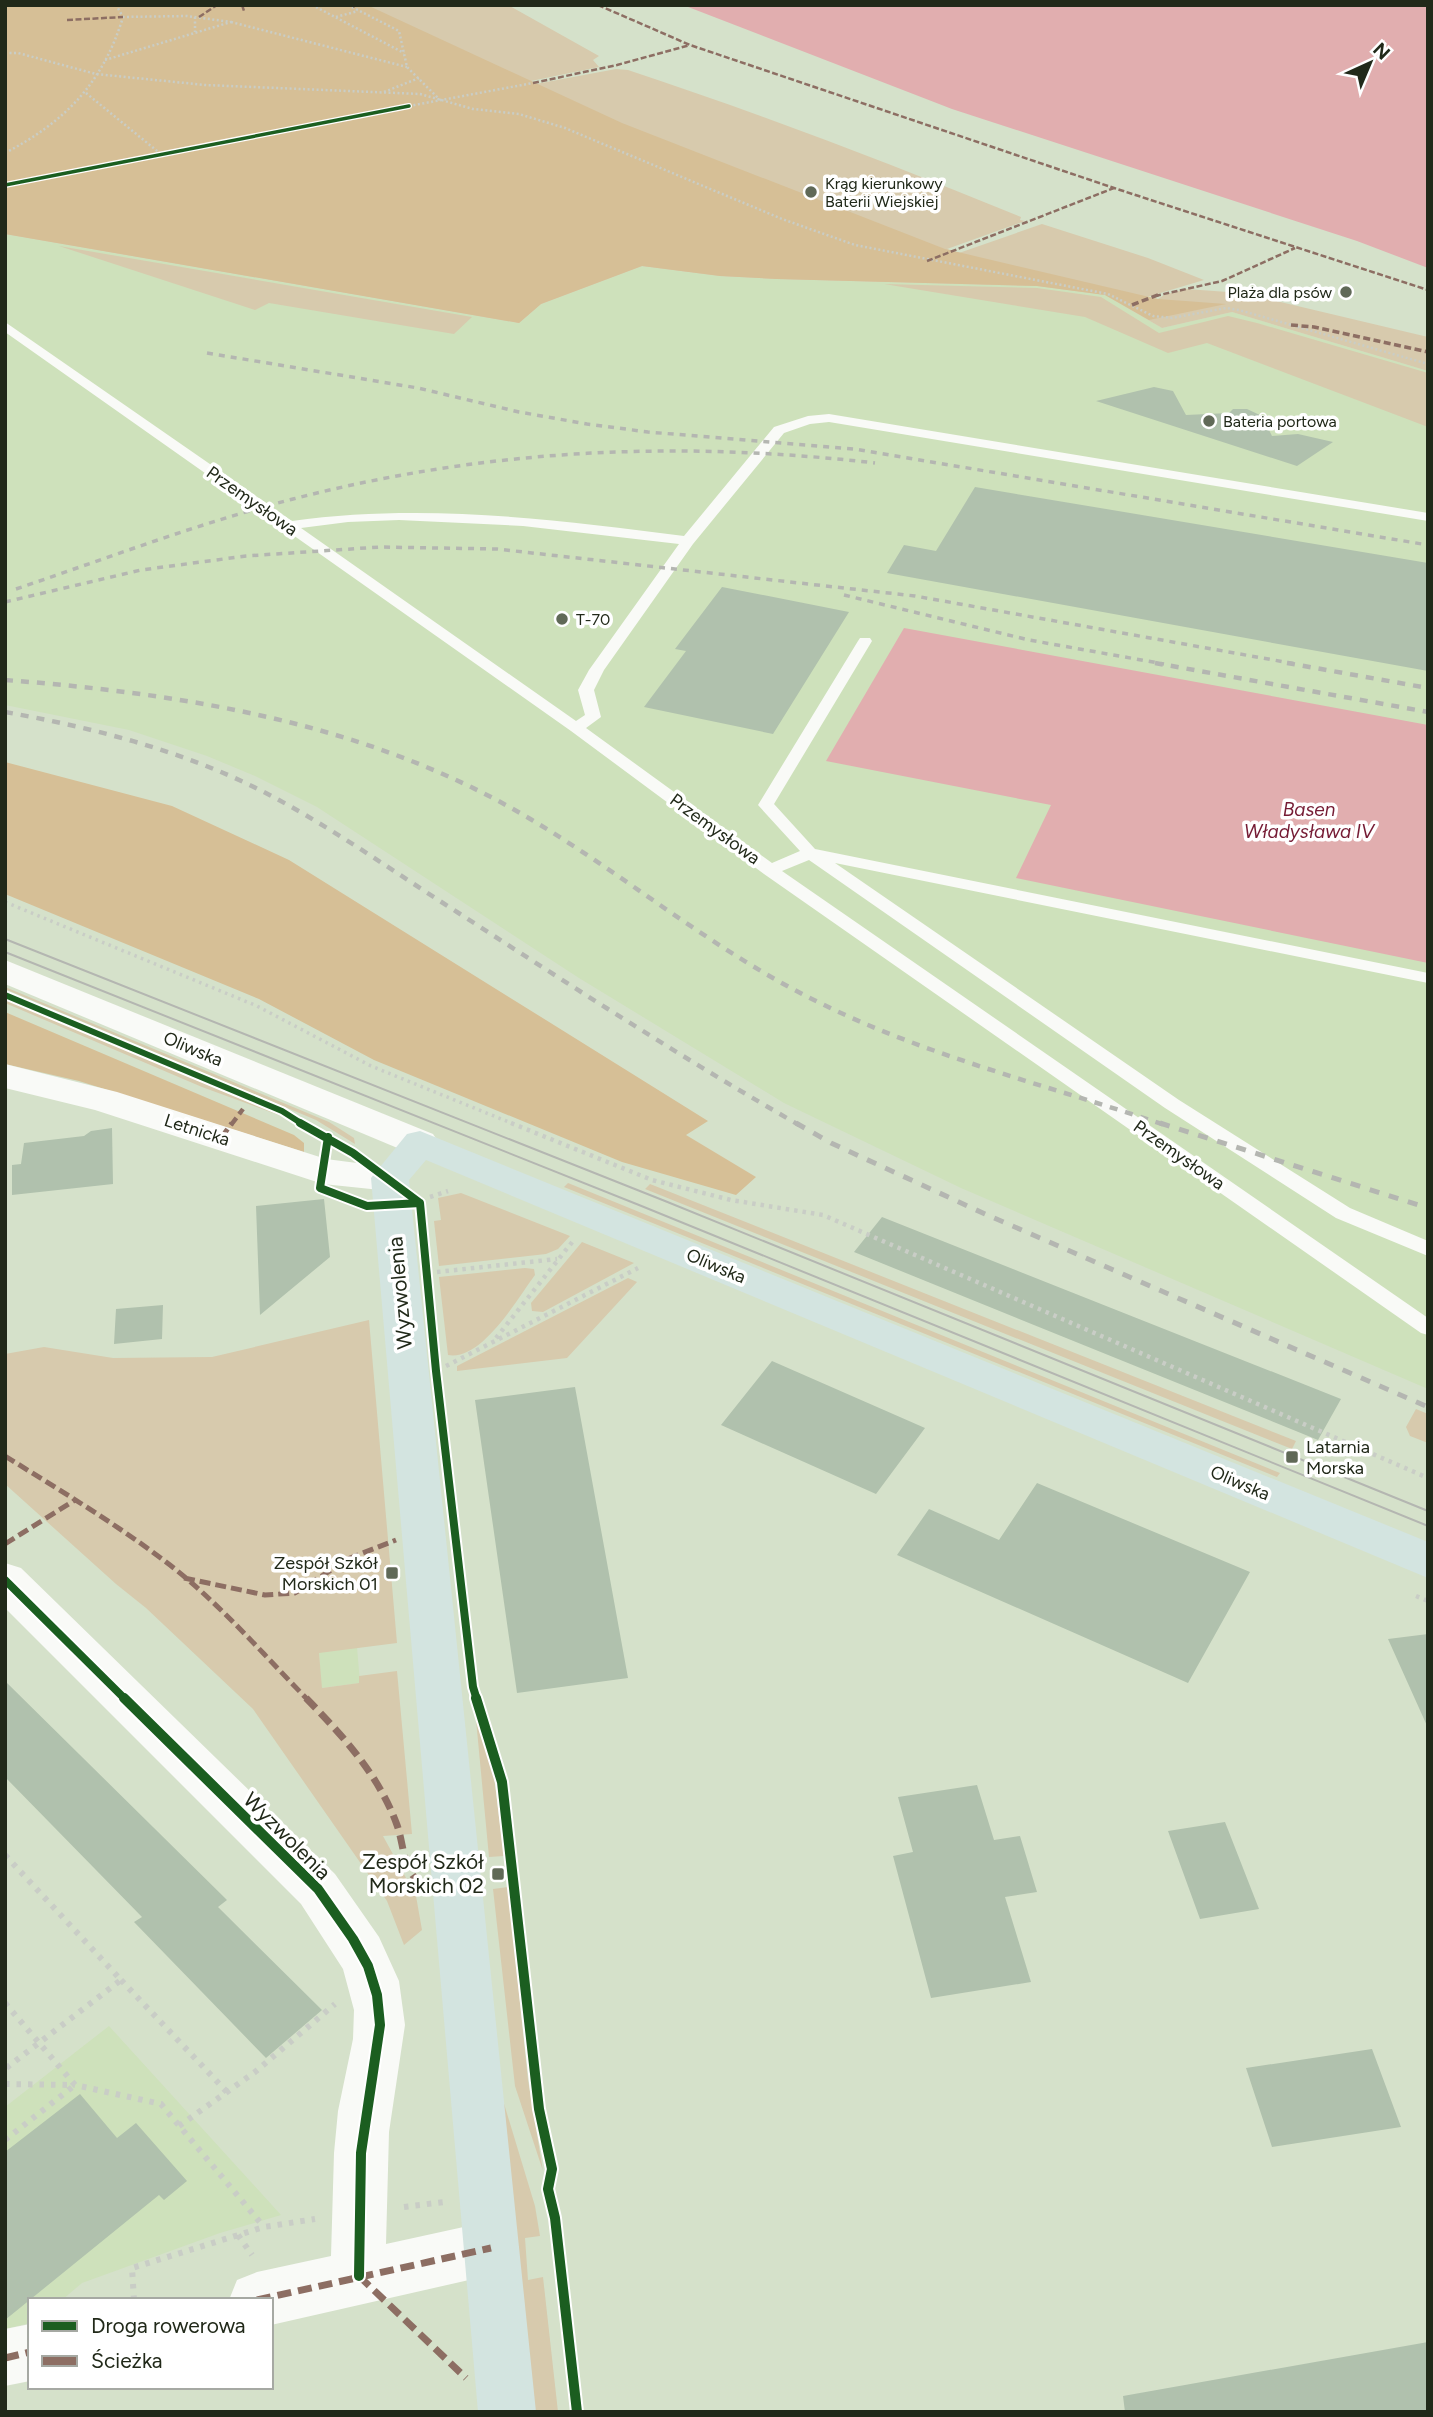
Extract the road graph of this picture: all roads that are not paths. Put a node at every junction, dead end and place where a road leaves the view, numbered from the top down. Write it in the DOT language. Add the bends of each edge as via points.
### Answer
graph roads {
  1 [pos="5,326"];
  2 [pos="1428,517"];
  3 [pos="288,526"];
  4 [pos="688,541"];
  5 [pos="865,641"];
  6 [pos="576,728"];
  7 [pos="810,853"];
  8 [pos="770,870"];
  9 [pos="5,971"];
  10 [pos="1428,978"];
  11 [pos="5,1076"];
  12 [pos="420,1143"];
  13 [pos="390,1178"];
  14 [pos="1428,1249"];
  15 [pos="1428,1328"];
  16 [pos="1428,1561"];
  17 [pos="5,1580"];
  18 [pos="491,2248"];
  19 [pos="359,2276"];
  20 [pos="266,2298"];
  21 [pos="28,2352"];
  22 [pos="5,2358"];
  23 [pos="508,2412"];
  1 -- 3 [label="lane, Przemysłowa"];
  2 -- 4 [label="lane" via="829,418 808,419 779,430"];
  3 -- 4 [label="lane" via="355,517 438,517 555,522"];
  3 -- 6 [label="lane, Przemysłowa"];
  4 -- 6 [label="lane" via="601,658 586,690 593,717"];
  5 -- 7 [label="lane" via="766,805"];
  6 -- 8 [label="lane, Przemysłowa"];
  7 -- 8 [label="lane"];
  7 -- 10 [label="lane"];
  7 -- 14 [label="lane" via="1172,1104 1343,1213"];
  8 -- 15 [label="lane, Przemysłowa"];
  9 -- 12 [label="street, Oliwska"];
  11 -- 13 [label="street, Letnicka" via="104,1100 323,1171"];
  12 -- 13 [label="main road"];
  12 -- 16 [label="main road, Oliwska"];
  13 -- 18 [label="main road, Wyzwolenia"];
  17 -- 19 [label="street, Wyzwolenia" via="317,1889 346,1928 369,1971 380,2019 357,2181"];
  18 -- 19 [label="street"];
  18 -- 23 [label="main road, Wyzwolenia"];
  19 -- 20 [label="street"];
  21 -- 22 [label="street"];
}
